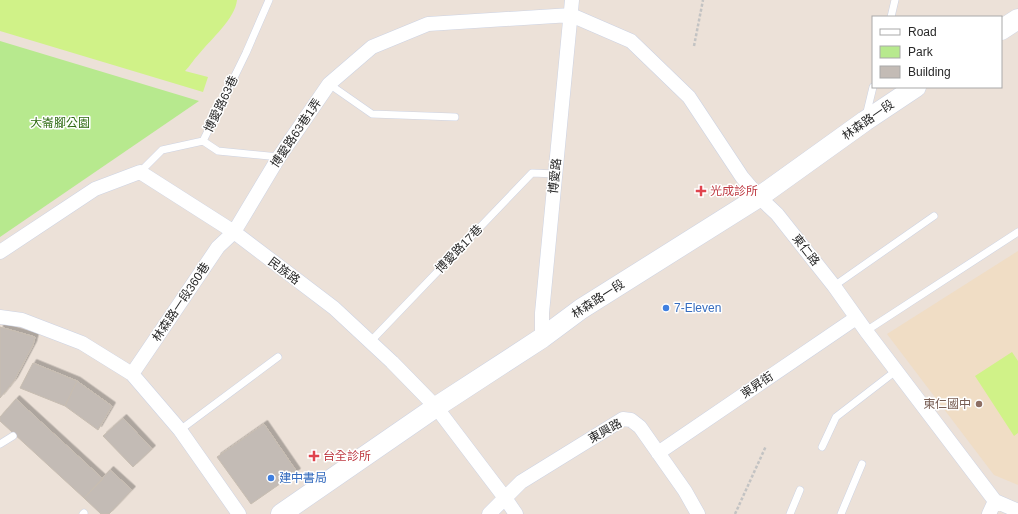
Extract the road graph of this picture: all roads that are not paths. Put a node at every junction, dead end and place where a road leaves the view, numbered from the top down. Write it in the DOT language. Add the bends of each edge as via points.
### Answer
graph roads {
  1 [pos="268,0"];
  2 [pos="572,0"];
  3 [pos="895,0"];
  4 [pos="571,15"];
  5 [pos="891,16"];
  6 [pos="1018,19"];
  7 [pos="1002,29"];
  8 [pos="329,84"];
  9 [pos="873,88"];
  10 [pos="914,88"];
  11 [pos="455,116"];
  12 [pos="865,121"];
  13 [pos="203,141"];
  14 [pos="279,157"];
  15 [pos="140,172"];
  16 [pos="556,174"];
  17 [pos="759,197"];
  18 [pos="934,216"];
  19 [pos="234,232"];
  20 [pos="1018,232"];
  21 [pos="0,252"];
  22 [pos="834,286"];
  23 [pos="0,317"];
  24 [pos="856,318"];
  25 [pos="866,331"];
  26 [pos="542,338"];
  27 [pos="370,342"];
  28 [pos="278,357"];
  29 [pos="897,370"];
  30 [pos="132,374"];
  31 [pos="436,407"];
  32 [pos="180,430"];
  33 [pos="13,436"];
  34 [pos="0,444"];
  35 [pos="822,447"];
  36 [pos="658,453"];
  37 [pos="862,464"];
  38 [pos="800,490"];
  39 [pos="505,498"];
  40 [pos="992,508"];
  41 [pos="1018,511"];
  42 [pos="238,514"];
  43 [pos="281,514"];
  44 [pos="489,514"];
  45 [pos="516,514"];
  46 [pos="698,514"];
  47 [pos="790,514"];
  48 [pos="841,514"];
  1 -- 13 [label="lane, 博愛路63巷" via="246,53"];
  2 -- 4 [label="street, 博愛路"];
  3 -- 5 [label="lane"];
  4 -- 8 [label="street, 博愛路63巷1弄" via="428,24 372,47"];
  4 -- 16 [label="street, 博愛路"];
  4 -- 17 [label="street, 東仁路" via="631,41 689,97 742,177"];
  6 -- 7 [label="main road"];
  8 -- 11 [label="lane" via="372,114"];
  8 -- 14 [label="street, 博愛路63巷1弄"];
  9 -- 12 [label="lane"];
  10 -- 12 [label="main road, 林森路一段"];
  12 -- 17 [label="main road, 林森路一段"];
  13 -- 14 [label="lane" via="218,152"];
  13 -- 15 [label="lane, 博愛路63巷" via="162,150"];
  14 -- 19 [label="street, 博愛路63巷1弄"];
  15 -- 19 [label="street, 民族路"];
  15 -- 21 [label="street" via="95,189"];
  16 -- 26 [label="street, 博愛路" via="542,313"];
  16 -- 27 [label="lane, 博愛路17巷" via="532,173"];
  17 -- 22 [label="street, 東仁路" via="777,214"];
  17 -- 26 [label="main road, 林森路一段" via="581,309"];
  18 -- 22 [label="lane"];
  19 -- 27 [label="street, 民族路" via="334,308"];
  19 -- 30 [label="street, 林森路一段360巷" via="218,247"];
  20 -- 25 [label="lane"];
  22 -- 24 [label="street, 東仁路"];
  23 -- 30 [label="street" via="22,320 82,343"];
  24 -- 25 [label="street, 東仁路"];
  24 -- 36 [label="street, 東昇街"];
  25 -- 29 [label="street, 東仁路"];
  26 -- 31 [label="main road, 林森路一段"];
  27 -- 31 [label="street, 民族路"];
  28 -- 32 [label="lane"];
  29 -- 35 [label="lane" via="836,417"];
  29 -- 40 [label="street, 東仁路"];
  30 -- 32 [label="street"];
  31 -- 39 [label="street, 民族路"];
  31 -- 43 [label="main road, 林森路一段"];
  32 -- 42 [label="street"];
  33 -- 34 [label="lane"];
  36 -- 39 [label="street, 東興路" via="640,427 631,420 623,419 521,482"];
  36 -- 46 [label="street, 東興路"];
  37 -- 48 [label="lane"];
  38 -- 47 [label="lane"];
  39 -- 44 [label="street"];
  39 -- 45 [label="street, 民族路"];
  40 -- 41 [label="street, 東仁路"];
}
